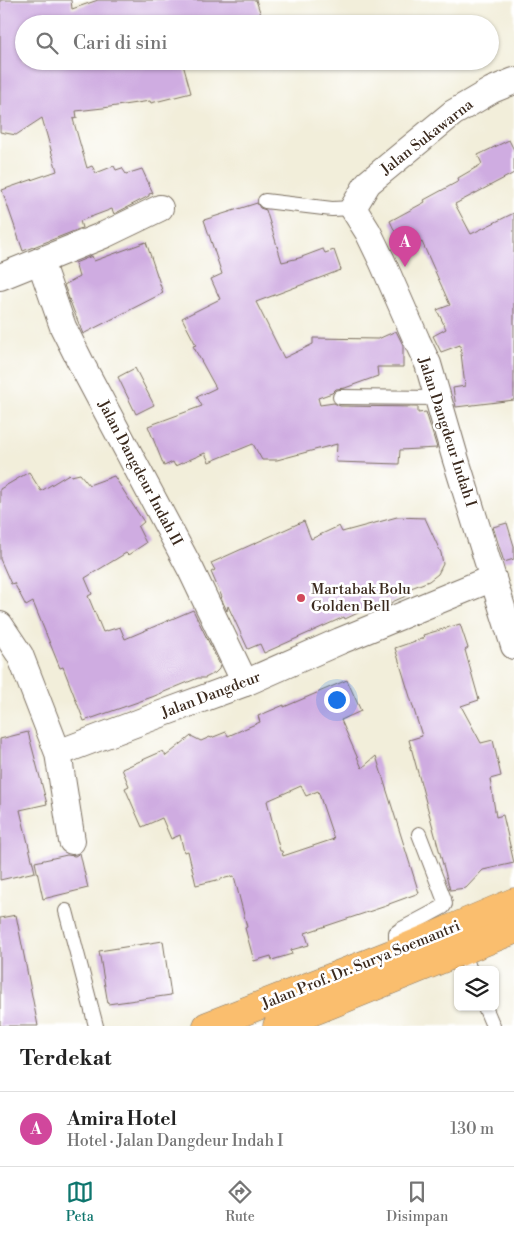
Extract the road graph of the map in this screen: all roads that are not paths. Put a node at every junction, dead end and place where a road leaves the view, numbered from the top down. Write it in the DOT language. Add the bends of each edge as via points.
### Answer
graph roads {
  1 [pos="514,81"];
  2 [pos="265,201"];
  3 [pos="160,208"];
  4 [pos="352,208"];
  5 [pos="40,261"];
  6 [pos="0,277"];
  7 [pos="340,397"];
  8 [pos="438,398"];
  9 [pos="493,578"];
  10 [pos="0,625"];
  11 [pos="514,646"];
  12 [pos="10,659"];
  13 [pos="245,683"];
  14 [pos="58,753"];
  15 [pos="419,834"];
  16 [pos="72,841"];
  17 [pos="514,902"];
  18 [pos="66,911"];
  19 [pos="514,930"];
  20 [pos="391,954"];
  21 [pos="466,960"];
  22 [pos="487,1011"];
  23 [pos="317,1019"];
  24 [pos="96,1026"];
  25 [pos="207,1026"];
  26 [pos="277,1026"];
  27 [pos="493,1026"];
  1 -- 4 [label="street, Jalan Sukawarna" via="453,113 368,183"];
  2 -- 4 [label="lane" via="332,209"];
  3 -- 5 [label="street"];
  4 -- 8 [label="street, Jalan Dangdeur Indah I" via="382,260 428,364"];
  5 -- 6 [label="street"];
  5 -- 13 [label="street, Jalan Dangdeur Indah II" via="67,334 191,570"];
  7 -- 8 [label="lane"];
  8 -- 9 [label="street, Jalan Dangdeur Indah I"];
  9 -- 11 [label="street, Jalan Dangdeur Indah I"];
  9 -- 13 [label="street, Jalan Dangdeur"];
  10 -- 12 [label="street"];
  12 -- 14 [label="street"];
  13 -- 14 [label="street, Jalan Dangdeur"];
  14 -- 16 [label="street"];
  15 -- 20 [label="lane" via="445,904 396,933 396,948"];
  17 -- 20 [label="main road, Jalan Prof. Dr. Surya Soemantri"];
  18 -- 24 [label="lane"];
  19 -- 21 [label="main road, Jalan Prof. Dr. Surya Soemantri"];
  20 -- 25 [label="main road, Jalan Prof. Dr. Surya Soemantri"];
  21 -- 23 [label="main road, Jalan Prof. Dr. Surya Soemantri"];
  22 -- 27 [label="lane"];
  23 -- 26 [label="main road, Jalan Prof. Dr. Surya Soemantri"];
}
